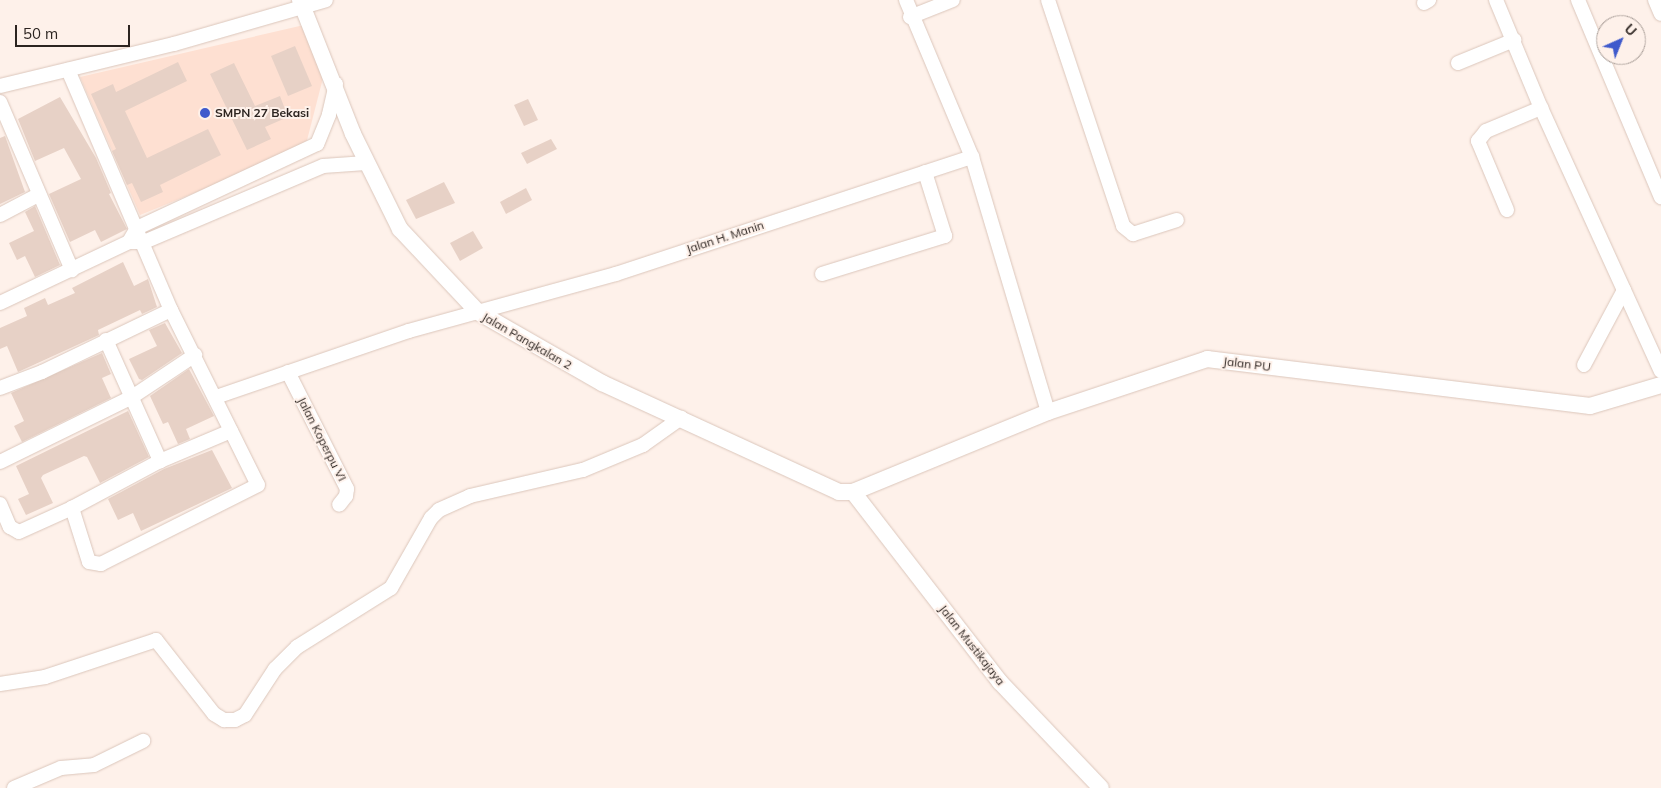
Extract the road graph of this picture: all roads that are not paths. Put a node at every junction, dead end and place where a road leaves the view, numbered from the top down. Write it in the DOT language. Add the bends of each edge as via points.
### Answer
graph roads {
  1 [pos="326,0"];
  2 [pos="906,0"];
  3 [pos="953,0"];
  4 [pos="1048,0"];
  5 [pos="1496,0"];
  6 [pos="1578,0"];
  7 [pos="1655,0"];
  8 [pos="301,3"];
  9 [pos="1661,14"];
  10 [pos="910,17"];
  11 [pos="1514,40"];
  12 [pos="1458,63"];
  13 [pos="68,70"];
  14 [pos="336,84"];
  15 [pos="0,86"];
  16 [pos="0,102"];
  17 [pos="1541,108"];
  18 [pos="313,147"];
  19 [pos="972,157"];
  20 [pos="366,163"];
  21 [pos="323,166"];
  22 [pos="925,172"];
  23 [pos="38,195"];
  24 [pos="1661,197"];
  25 [pos="1507,210"];
  26 [pos="0,215"];
  27 [pos="1177,220"];
  28 [pos="137,228"];
  29 [pos="128,242"];
  30 [pos="144,242"];
  31 [pos="72,270"];
  32 [pos="822,274"];
  33 [pos="1624,290"];
  34 [pos="0,302"];
  35 [pos="171,310"];
  36 [pos="478,312"];
  37 [pos="106,340"];
  38 [pos="195,355"];
  39 [pos="1659,362"];
  40 [pos="1584,365"];
  41 [pos="288,372"];
  42 [pos="1661,385"];
  43 [pos="0,388"];
  44 [pos="132,397"];
  45 [pos="216,397"];
  46 [pos="1048,412"];
  47 [pos="681,418"];
  48 [pos="231,431"];
  49 [pos="160,461"];
  50 [pos="0,462"];
  51 [pos="853,492"];
  52 [pos="0,504"];
  53 [pos="339,505"];
  54 [pos="72,508"];
  55 [pos="0,684"];
  56 [pos="144,740"];
  57 [pos="14,788"];
  58 [pos="1101,788"];
  1 -- 8 [label="street"];
  2 -- 10 [label="street"];
  3 -- 10 [label="street"];
  4 -- 27 [label="street" via="1123,226 1132,234"];
  5 -- 11 [label="street"];
  6 -- 24 [label="street"];
  7 -- 9 [label="street"];
  8 -- 13 [label="street" via="174,44"];
  8 -- 14 [label="street, Jalan Pangkalan 2"];
  10 -- 19 [label="street"];
  11 -- 12 [label="street"];
  11 -- 17 [label="street"];
  13 -- 15 [label="street"];
  13 -- 28 [label="street"];
  14 -- 18 [label="street" via="329,115"];
  14 -- 20 [label="street, Jalan Pangkalan 2"];
  16 -- 23 [label="street"];
  17 -- 25 [label="street" via="1486,131 1478,141"];
  17 -- 33 [label="street"];
  18 -- 21 [label="street"];
  18 -- 28 [label="street"];
  19 -- 22 [label="street, Jalan H. Manin"];
  19 -- 46 [label="street"];
  20 -- 21 [label="street"];
  20 -- 36 [label="street, Jalan Pangkalan 2" via="400,229"];
  21 -- 30 [label="street"];
  22 -- 32 [label="street" via="945,236"];
  22 -- 36 [label="street, Jalan H. Manin" via="616,274"];
  23 -- 26 [label="street"];
  23 -- 31 [label="street"];
  28 -- 29 [label="street"];
  28 -- 30 [label="street"];
  29 -- 30 [label="street"];
  29 -- 31 [label="street"];
  30 -- 35 [label="street"];
  31 -- 34 [label="street"];
  33 -- 39 [label="street"];
  33 -- 40 [label="street"];
  35 -- 37 [label="street"];
  35 -- 38 [label="street"];
  36 -- 41 [label="street, Jalan H. Manin" via="409,331"];
  36 -- 47 [label="street, Jalan Pangkalan 2" via="602,383"];
  37 -- 43 [label="street" via="42,372"];
  37 -- 44 [label="street"];
  38 -- 44 [label="street"];
  38 -- 45 [label="street"];
  41 -- 45 [label="street, Jalan H. Manin"];
  41 -- 53 [label="street, Jalan Koperpu VI" via="346,488 346,496"];
  42 -- 46 [label="street, Jalan PU" via="1617,400 1581,405 1208,359"];
  44 -- 49 [label="street"];
  44 -- 50 [label="street"];
  45 -- 48 [label="street"];
  46 -- 51 [label="street, Jalan PU"];
  47 -- 51 [label="street, Jalan Pangkalan 2" via="833,490"];
  47 -- 55 [label="street" via="643,445 594,466 470,496 439,510 431,518 391,588 298,647 275,669 244,715 234,720 224,720 214,714 156,640 45,677"];
  48 -- 49 [label="street"];
  48 -- 54 [label="street" via="258,485 202,516 101,564 94,564 89,562"];
  49 -- 54 [label="street"];
  51 -- 58 [label="street, Jalan Mustikajaya" via="1000,682"];
  52 -- 54 [label="street" via="10,527 18,532"];
  56 -- 57 [label="street" via="94,765 61,768"];
}
